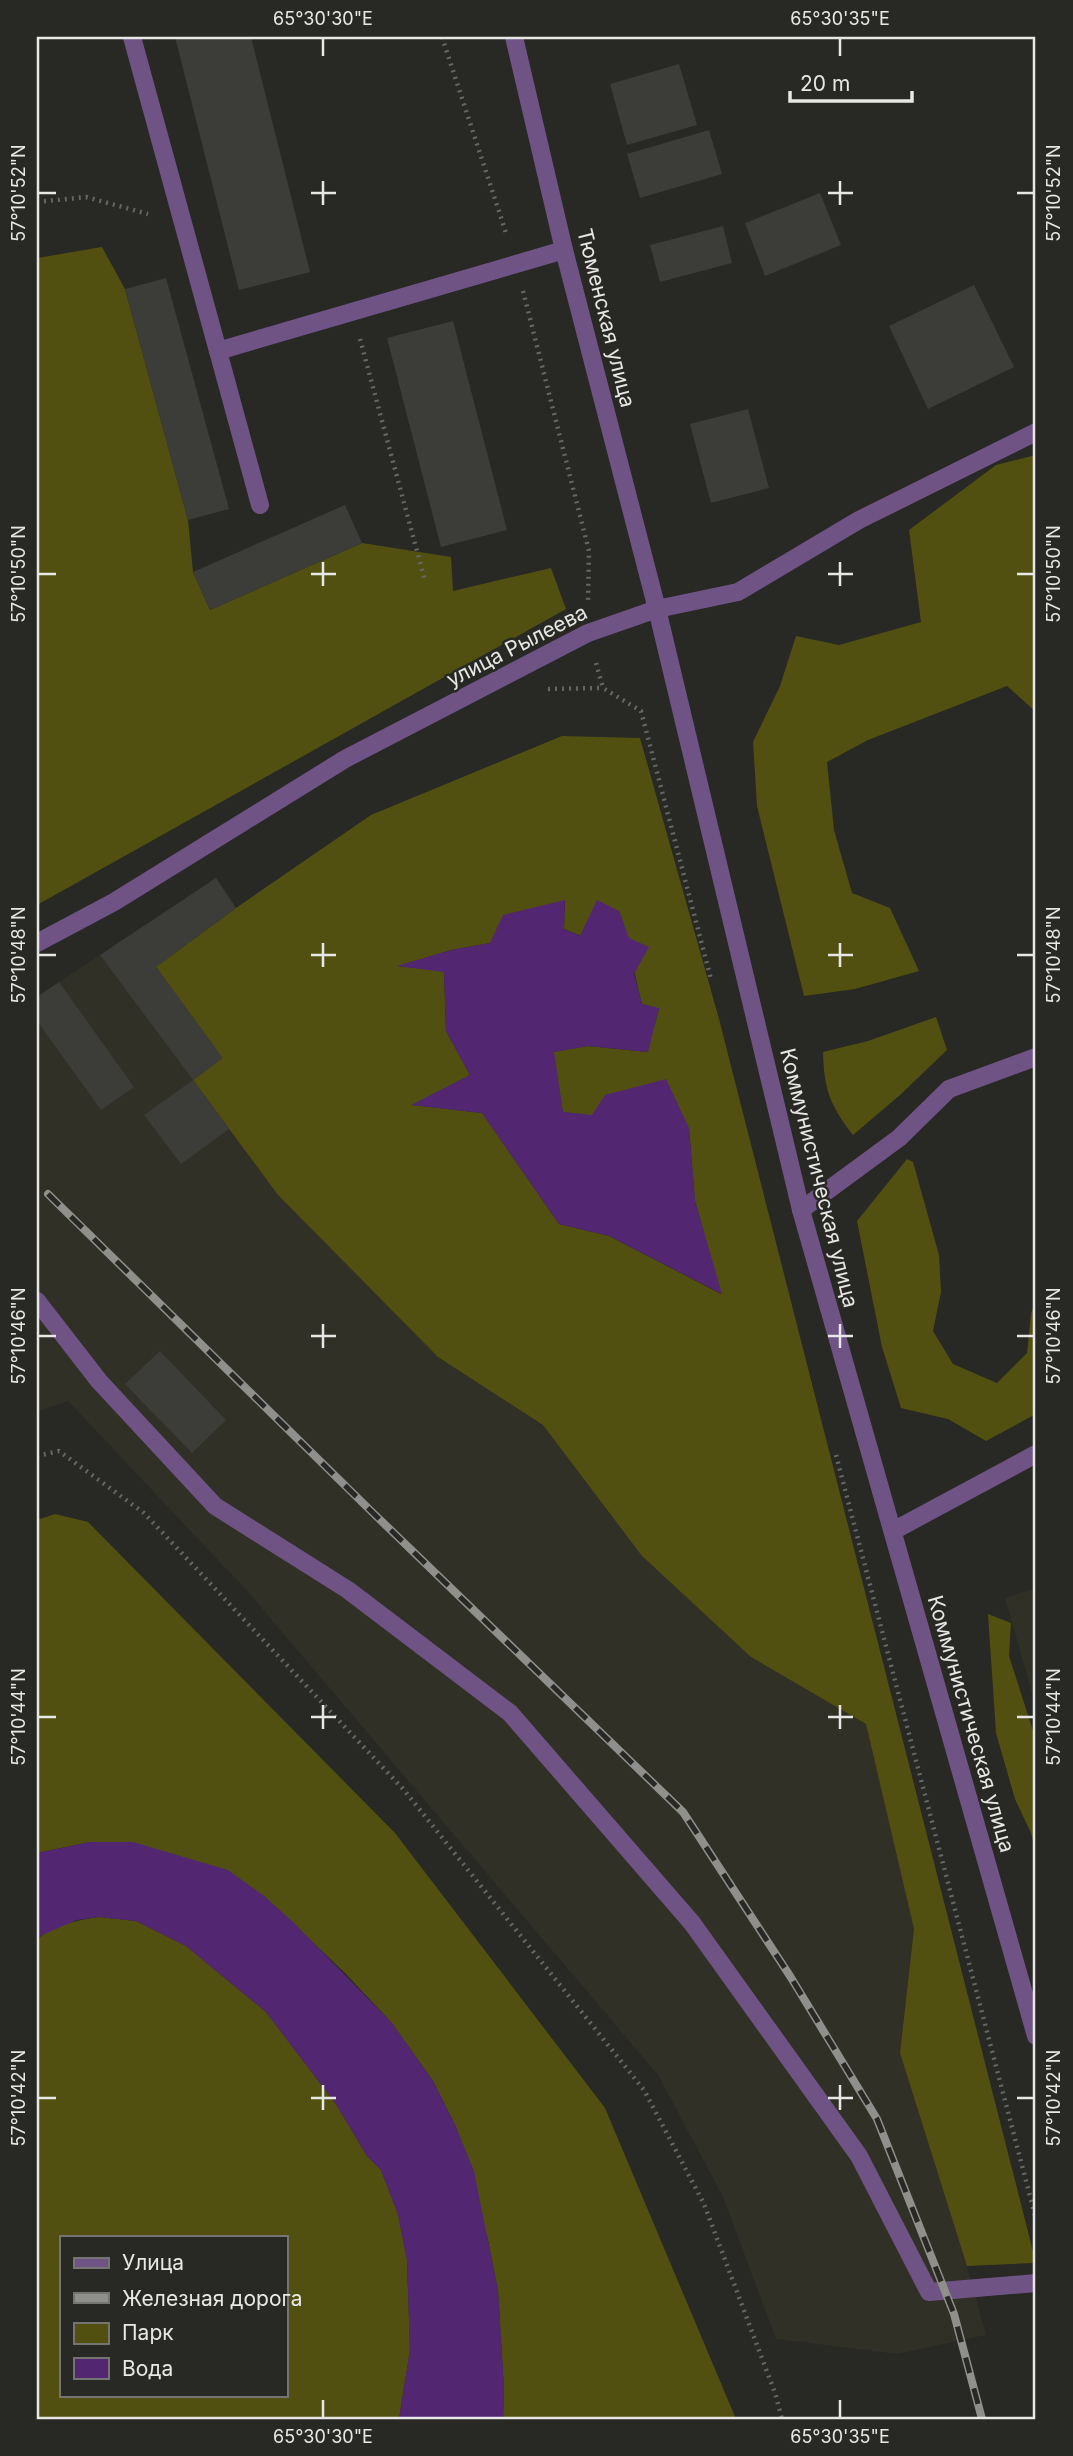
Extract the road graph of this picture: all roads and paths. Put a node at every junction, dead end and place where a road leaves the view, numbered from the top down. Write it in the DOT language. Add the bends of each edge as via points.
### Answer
graph roads {
  1 [pos="132,37"];
  2 [pos="442,37"];
  3 [pos="514,37"];
  4 [pos="37,202"];
  5 [pos="183,223"];
  6 [pos="565,250"];
  7 [pos="516,264"];
  8 [pos="353,311"];
  9 [pos="218,351"];
  10 [pos="1036,432"];
  11 [pos="260,505"];
  12 [pos="425,581"];
  13 [pos="657,609"];
  14 [pos="588,634"];
  15 [pos="37,943"];
  16 [pos="712,980"];
  17 [pos="1036,1057"];
  18 [pos="801,1210"];
  19 [pos="37,1301"];
  20 [pos="835,1452"];
  21 [pos="1036,1454"];
  22 [pos="37,1456"];
  23 [pos="892,1531"];
  24 [pos="1036,2036"];
  25 [pos="1036,2219"];
  26 [pos="1036,2283"];
  27 [pos="782,2419"];
  1 -- 5 [label="street"];
  2 -- 7 [label="path"];
  3 -- 6 [label="street, Тюменская улица"];
  4 -- 5 [label="path" via="86,197"];
  5 -- 9 [label="street"];
  6 -- 7 [label="street"];
  6 -- 13 [label="street, Тюменская улица"];
  7 -- 8 [label="street"];
  7 -- 14 [label="path" via="589,551"];
  8 -- 9 [label="street"];
  8 -- 12 [label="path"];
  9 -- 11 [label="street"];
  10 -- 13 [label="street, улица Рылеева" via="859,520 738,592"];
  13 -- 14 [label="street, улица Рылеева"];
  13 -- 18 [label="street, Коммунистическая улица"];
  14 -- 15 [label="street, улица Рылеева" via="345,759 114,902"];
  14 -- 16 [label="path" via="603,688 641,711"];
  17 -- 18 [label="street" via="949,1089 899,1138"];
  18 -- 23 [label="street, Коммунистическая улица"];
  19 -- 26 [label="street" via="99,1381 215,1506 348,1590 510,1713 692,1923 859,2156 929,2292"];
  20 -- 25 [label="path"];
  21 -- 23 [label="street"];
  22 -- 27 [label="path" via="59,1451 144,1513 404,1790 644,2090 705,2204"];
  23 -- 24 [label="street, Коммунистическая улица"];
}
